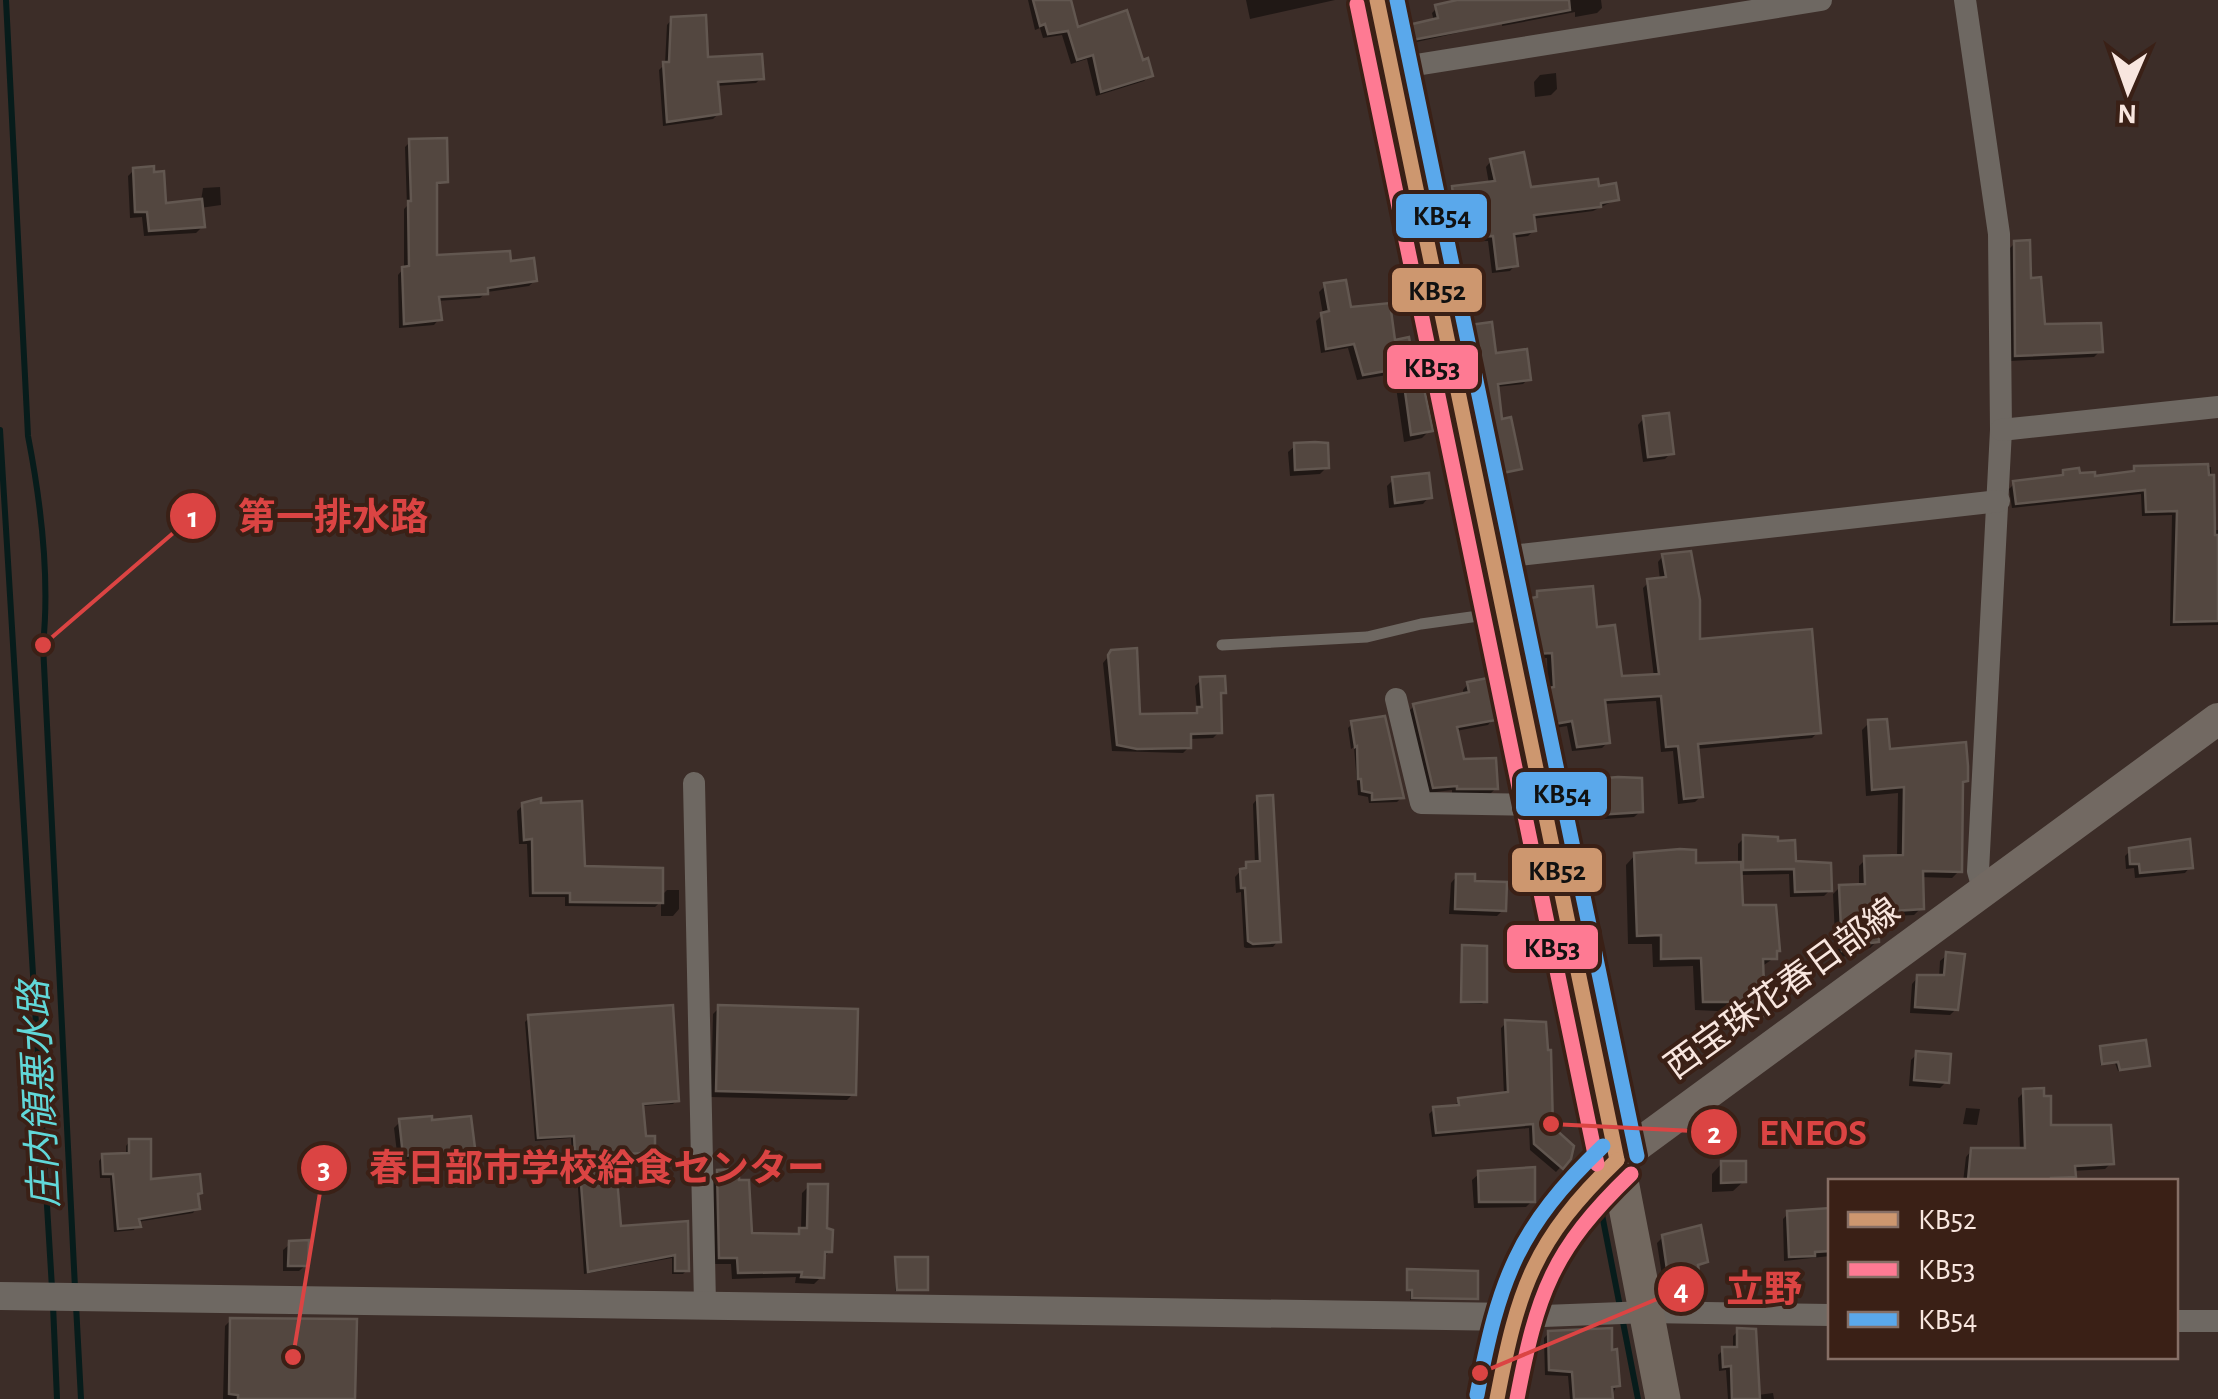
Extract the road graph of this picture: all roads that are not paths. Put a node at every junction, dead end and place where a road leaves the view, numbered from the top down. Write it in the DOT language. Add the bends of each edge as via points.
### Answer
graph roads {
  1 [pos="1376,0"];
  2 [pos="1821,0"];
  3 [pos="1965,0"];
  4 [pos="1391,69"];
  5 [pos="2218,407"];
  6 [pos="2001,430"];
  7 [pos="1999,501"];
  8 [pos="1493,558"];
  9 [pos="1504,612"];
  10 [pos="1222,644"];
  11 [pos="1396,699"];
  12 [pos="2218,719"];
  13 [pos="694,784"];
  14 [pos="1544,805"];
  15 [pos="1983,889"];
  16 [pos="1617,1160"];
  17 [pos="0,1296"];
  18 [pos="705,1304"];
  19 [pos="1648,1312"];
  20 [pos="1828,1315"];
  21 [pos="1515,1317"];
  22 [pos="2178,1321"];
  23 [pos="2218,1322"];
  24 [pos="1498,1399"];
  25 [pos="1663,1399"];
  1 -- 4 [label="main road"];
  2 -- 4 [label="street"];
  3 -- 6 [label="street" via="1998,234"];
  4 -- 8 [label="main road"];
  5 -- 6 [label="street"];
  6 -- 7 [label="street"];
  7 -- 8 [label="street"];
  7 -- 15 [label="street" via="1978,871"];
  8 -- 9 [label="main road"];
  9 -- 10 [label="lane" via="1367,637"];
  9 -- 14 [label="main road"];
  11 -- 14 [label="street" via="1421,803"];
  12 -- 15 [label="main road, 西宝珠花春日部線"];
  13 -- 18 [label="street"];
  14 -- 16 [label="main road"];
  15 -- 16 [label="main road, 西宝珠花春日部線"];
  16 -- 19 [label="main road"];
  16 -- 21 [label="main road, 西宝珠花春日部線" via="1544,1242"];
  17 -- 18 [label="street"];
  18 -- 21 [label="street"];
  19 -- 20 [label="street"];
  19 -- 21 [label="street"];
  19 -- 25 [label="main road"];
  21 -- 24 [label="main road, 西宝珠花春日部線"];
  22 -- 23 [label="street"];
}
